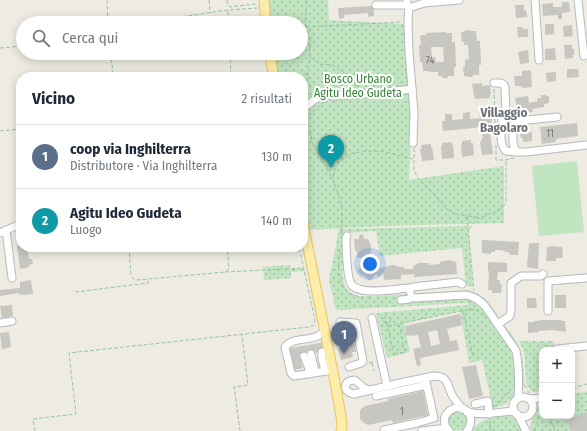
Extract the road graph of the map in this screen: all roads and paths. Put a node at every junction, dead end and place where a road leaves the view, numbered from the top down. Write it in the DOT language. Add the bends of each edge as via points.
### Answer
graph roads {
  1 [pos="107,0"];
  2 [pos="209,0"];
  3 [pos="227,0"];
  4 [pos="307,0"];
  5 [pos="459,0"];
  6 [pos="535,0"];
  7 [pos="578,0"];
  8 [pos="262,4"];
  9 [pos="408,4"];
  10 [pos="376,5"];
  11 [pos="255,8"];
  12 [pos="228,10"];
  13 [pos="210,13"];
  14 [pos="108,16"];
  15 [pos="189,16"];
  16 [pos="228,16"];
  17 [pos="265,16"];
  18 [pos="306,16"];
  19 [pos="408,22"];
  20 [pos="308,27"];
  21 [pos="308,39"];
  22 [pos="16,47"];
  23 [pos="0,48"];
  24 [pos="584,56"];
  25 [pos="310,57"];
  26 [pos="111,60"];
  27 [pos="230,60"];
  28 [pos="271,60"];
  29 [pos="539,60"];
  30 [pos="112,72"];
  31 [pos="231,72"];
  32 [pos="273,72"];
  33 [pos="308,73"];
  34 [pos="494,83"];
  35 [pos="412,89"];
  36 [pos="361,91"];
  37 [pos="334,96"];
  38 [pos="323,99"];
  39 [pos="308,105"];
  40 [pos="308,113"];
  41 [pos="308,114"];
  42 [pos="558,116"];
  43 [pos="308,127"];
  44 [pos="495,127"];
  45 [pos="16,129"];
  46 [pos="0,131"];
  47 [pos="496,141"];
  48 [pos="413,143"];
  49 [pos="587,145"];
  50 [pos="517,152"];
  51 [pos="414,159"];
  52 [pos="496,160"];
  53 [pos="506,160"];
  54 [pos="332,178"];
  55 [pos="467,216"];
  56 [pos="480,217"];
  57 [pos="16,226"];
  58 [pos="469,229"];
  59 [pos="3,231"];
  60 [pos="344,238"];
  61 [pos="340,247"];
  62 [pos="129,252"];
  63 [pos="227,252"];
  64 [pos="300,252"];
  65 [pos="304,252"];
  66 [pos="304,268"];
  67 [pos="225,272"];
  68 [pos="543,274"];
  69 [pos="12,278"];
  70 [pos="587,278"];
  71 [pos="148,280"];
  72 [pos="462,284"];
  73 [pos="409,289"];
  74 [pos="75,292"];
  75 [pos="474,292"];
  76 [pos="375,297"];
  77 [pos="412,297"];
  78 [pos="401,300"];
  79 [pos="463,310"];
  80 [pos="548,311"];
  81 [pos="492,316"];
  82 [pos="372,318"];
  83 [pos="12,321"];
  84 [pos="340,322"];
  85 [pos="0,323"];
  86 [pos="387,323"];
  87 [pos="399,324"];
  88 [pos="498,324"];
  89 [pos="388,326"];
  90 [pos="242,335"];
  91 [pos="306,341"];
  92 [pos="587,346"];
  93 [pos="575,347"];
  94 [pos="473,356"];
  95 [pos="372,362"];
  96 [pos="349,367"];
  97 [pos="374,371"];
  98 [pos="321,372"];
  99 [pos="426,381"];
  100 [pos="587,384"];
  101 [pos="386,386"];
  102 [pos="519,386"];
  103 [pos="575,387"];
  104 [pos="369,390"];
  105 [pos="451,394"];
  106 [pos="376,396"];
  107 [pos="524,398"];
  108 [pos="539,398"];
  109 [pos="539,401"];
  110 [pos="475,404"];
  111 [pos="533,406"];
  112 [pos="465,410"];
  113 [pos="515,410"];
  114 [pos="448,412"];
  115 [pos="488,412"];
  116 [pos="528,415"];
  117 [pos="341,416"];
  118 [pos="539,416"];
  119 [pos="550,419"];
  120 [pos="445,420"];
  121 [pos="471,424"];
  122 [pos="384,430"];
  123 [pos="425,430"];
  124 [pos="448,430"];
  125 [pos="35,431"];
  126 [pos="240,431"];
  127 [pos="341,431"];
  128 [pos="350,431"];
  129 [pos="467,431"];
  130 [pos="491,431"];
  131 [pos="526,431"];
  132 [pos="535,431"];
  133 [pos="554,431"];
  1 -- 14 [label="path"];
  2 -- 13 [label="path"];
  3 -- 11 [label="path" via="230,7 255,4"];
  4 -- 18 [label="path"];
  5 -- 9 [label="street"];
  6 -- 29 [label="street"];
  7 -- 24 [label="street"];
  8 -- 11 [label="path"];
  8 -- 17 [label="main road"];
  9 -- 10 [label="street"];
  9 -- 19 [label="street"];
  11 -- 12 [label="path"];
  12 -- 13 [label="path"];
  12 -- 16 [label="path"];
  13 -- 15 [label="path"];
  19 -- 20 [label="path"];
  19 -- 35 [label="street"];
  21 -- 25 [label="path"];
  22 -- 23 [label="path"];
  25 -- 33 [label="path"];
  25 -- 36 [label="path" via="320,64 333,65"];
  26 -- 30 [label="path"];
  27 -- 31 [label="path"];
  28 -- 32 [label="main road"];
  34 -- 44 [label="path"];
  34 -- 50 [label="street" via="504,84 505,88 506,115 502,117 503,148 506,151"];
  35 -- 37 [label="street"];
  35 -- 48 [label="street"];
  37 -- 38 [label="street"];
  37 -- 39 [label="street" via="324,94"];
  38 -- 40 [label="street"];
  38 -- 41 [label="path" via="323,103"];
  42 -- 50 [label="street" via="518,121 514,125 513,140"];
  43 -- 54 [label="path" via="312,143"];
  45 -- 46 [label="path"];
  47 -- 52 [label="path"];
  48 -- 51 [label="path"];
  49 -- 50 [label="street"];
  51 -- 54 [label="path" via="387,152 352,153 339,163"];
  51 -- 55 [label="path" via="417,177 447,209 454,214"];
  53 -- 56 [label="path" via="506,203 499,210"];
  54 -- 60 [label="path" via="340,199"];
  55 -- 56 [label="path"];
  55 -- 58 [label="path"];
  56 -- 58 [label="path"];
  57 -- 59 [label="street"];
  58 -- 75 [label="path"];
  59 -- 69 [label="street"];
  60 -- 73 [label="street" via="350,283 354,288 372,291"];
  61 -- 76 [label="path" via="338,274 341,285 350,294 358,297"];
  62 -- 71 [label="path" via="131,276 138,280"];
  63 -- 67 [label="path" via="229,269"];
  64 -- 66 [label="path"];
  65 -- 91 [label="main road"];
  66 -- 67 [label="path"];
  66 -- 90 [label="path" via="314,325"];
  67 -- 71 [label="path"];
  68 -- 88 [label="street" via="521,276 511,283 512,310 510,316"];
  70 -- 80 [label="street" via="548,281"];
  71 -- 74 [label="path" via="148,283"];
  72 -- 73 [label="street" via="458,282"];
  73 -- 77 [label="street"];
  77 -- 78 [label="street"];
  77 -- 81 [label="street" via="470,296 481,302"];
  79 -- 81 [label="path" via="474,309 488,319"];
  79 -- 87 [label="path"];
  79 -- 94 [label="path"];
  81 -- 88 [label="street"];
  82 -- 101 [label="street"];
  83 -- 85 [label="street"];
  84 -- 96 [label="street" via="356,323 363,361"];
  86 -- 89 [label="path"];
  87 -- 89 [label="path"];
  87 -- 89 [label="path" via="405,352 394,355"];
  88 -- 102 [label="street" via="516,351"];
  90 -- 125 [label="path" via="69,353 76,414 34,419"];
  90 -- 126 [label="path" via="248,385 234,387"];
  91 -- 98 [label="main road"];
  91 -- 98 [label="street" via="285,347 291,373 294,376"];
  92 -- 93 [label="street"];
  95 -- 97 [label="path"];
  98 -- 98 [label="street" via="308,366 310,356"];
  98 -- 117 [label="main road"];
  99 -- 101 [label="street"];
  99 -- 105 [label="street" via="434,376 442,377 446,380"];
  99 -- 106 [label="street"];
  99 -- 122 [label="street" via="434,418"];
  100 -- 103 [label="path"];
  101 -- 104 [label="street"];
  102 -- 107 [label="street"];
  102 -- 115 [label="path" via="511,390"];
  105 -- 112 [label="street"];
  105 -- 114 [label="street"];
  107 -- 108 [label="street"];
  107 -- 111 [label="street" via="531,401"];
  107 -- 113 [label="street" via="514,402"];
  109 -- 111 [label="street"];
  110 -- 115 [label="street" via="488,401"];
  111 -- 116 [label="street" via="532,412"];
  112 -- 114 [label="street" via="455,408"];
  112 -- 115 [label="street" via="475,414"];
  112 -- 121 [label="street"];
  113 -- 115 [label="street"];
  113 -- 116 [label="street" via="523,416"];
  113 -- 131 [label="street"];
  114 -- 120 [label="street"];
  115 -- 121 [label="street"];
  115 -- 130 [label="path"];
  116 -- 131 [label="street"];
  117 -- 127 [label="main road"];
  117 -- 128 [label="main road"];
  118 -- 132 [label="path"];
  119 -- 133 [label="path"];
  120 -- 123 [label="street"];
  120 -- 124 [label="street"];
  121 -- 129 [label="street"];
  123 -- 124 [label="street"];
}
